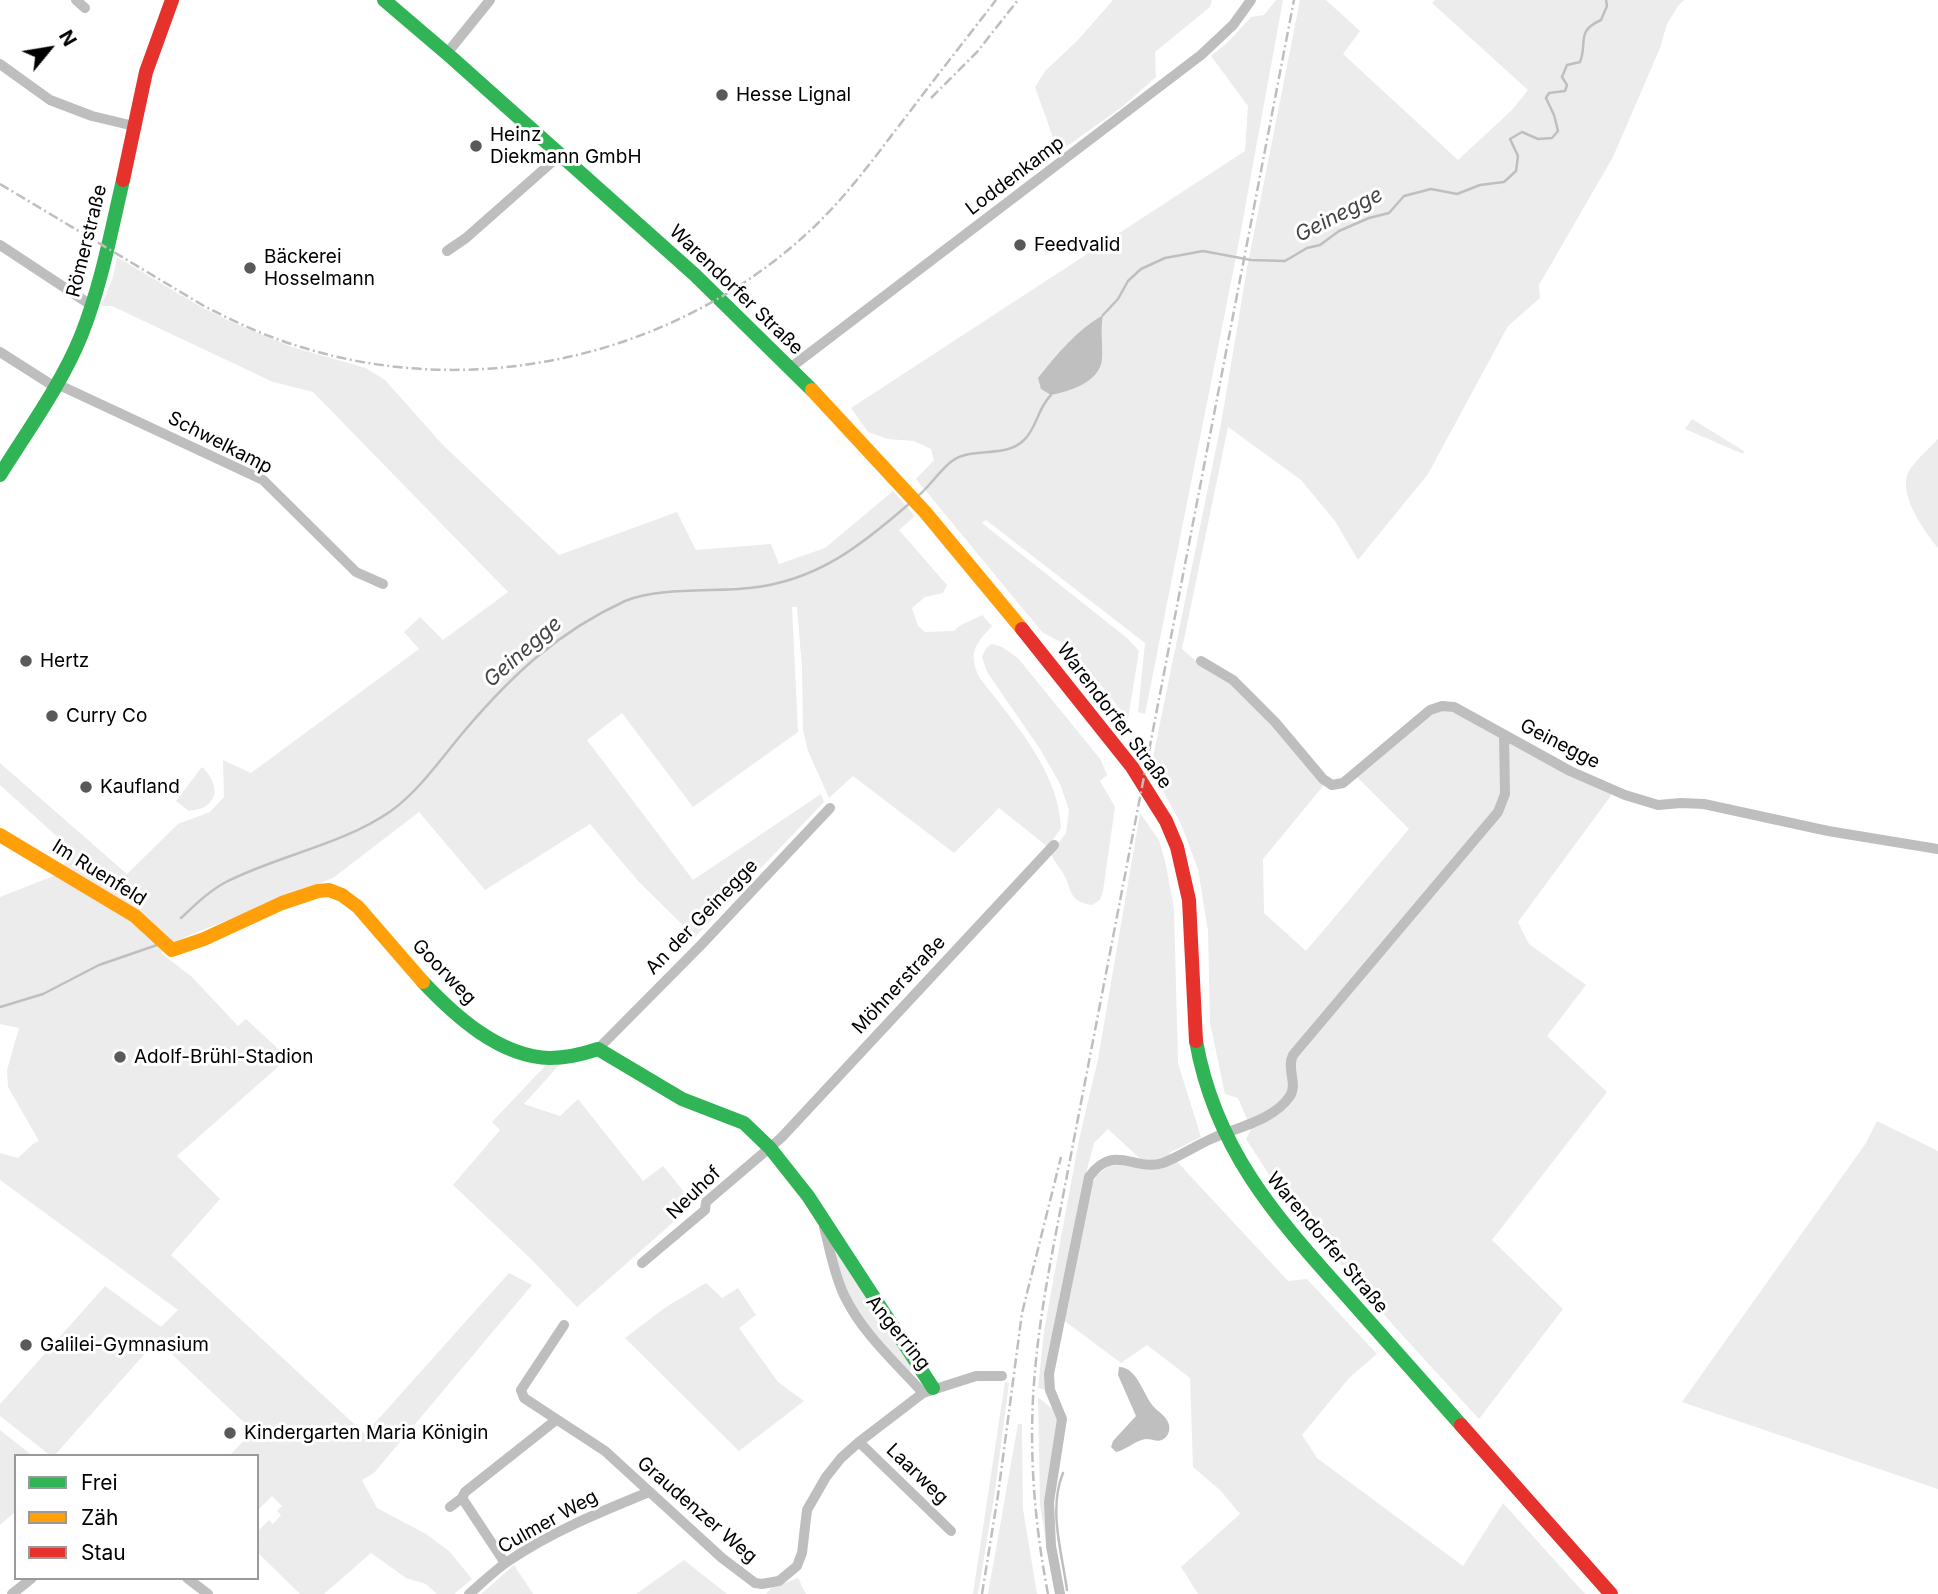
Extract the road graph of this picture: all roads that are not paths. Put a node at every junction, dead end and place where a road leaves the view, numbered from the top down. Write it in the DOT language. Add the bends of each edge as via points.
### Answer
graph roads {
  1 [pos="76,0"];
  2 [pos="172,0"];
  3 [pos="384,0"];
  4 [pos="490,0"];
  5 [pos="1251,0"];
  6 [pos="85,8"];
  7 [pos="448,52"];
  8 [pos="0,64"];
  9 [pos="134,126"];
  10 [pos="559,155"];
  11 [pos="0,245"];
  12 [pos="447,251"];
  13 [pos="91,305"];
  14 [pos="0,352"];
  15 [pos="790,368"];
  16 [pos="56,386"];
  17 [pos="0,475"];
  18 [pos="383,584"];
  19 [pos="1201,661"];
  20 [pos="1504,736"];
  21 [pos="1521,742"];
  22 [pos="1505,755"];
  23 [pos="830,808"];
  24 [pos="0,835"];
  25 [pos="1054,845"];
  26 [pos="1938,849"];
  27 [pos="172,950"];
  28 [pos="598,1049"];
  29 [pos="1224,1134"];
  30 [pos="770,1148"];
  31 [pos="821,1217"];
  32 [pos="642,1263"];
  33 [pos="564,1325"];
  34 [pos="1002,1376"];
  35 [pos="928,1391"];
  36 [pos="556,1419"];
  37 [pos="859,1442"];
  38 [pos="649,1492"];
  39 [pos="462,1498"];
  40 [pos="450,1507"];
  41 [pos="951,1531"];
  42 [pos="505,1563"];
  43 [pos="190,1580"];
  44 [pos="208,1594"];
  45 [pos="470,1594"];
  46 [pos="1060,1594"];
  47 [pos="1611,1594"];
  1 -- 6 [label="street"];
  2 -- 9 [label="street, Römerstraße" via="152,52"];
  3 -- 7 [label="street, Warendorfer Straße"];
  4 -- 7 [label="street"];
  5 -- 15 [label="street, Loddenkamp" via="1201,55"];
  7 -- 10 [label="street, Warendorfer Straße"];
  8 -- 9 [label="street" via="51,100"];
  9 -- 13 [label="street, Römerstraße"];
  10 -- 12 [label="street"];
  10 -- 15 [label="street, Warendorfer Straße" via="720,298"];
  11 -- 13 [label="street"];
  13 -- 16 [label="street, Römerstraße"];
  14 -- 16 [label="street, Schwelkamp"];
  15 -- 29 [label="street, Warendorfer Straße" via="935,522 1140,776 1168,824 1191,906 1201,1067"];
  16 -- 17 [label="street, Römerstraße"];
  16 -- 18 [label="street, Schwelkamp" via="263,480 356,572"];
  19 -- 20 [label="street, Geinegge" via="1233,680 1332,785 1343,783 1430,710 1442,706 1454,707"];
  20 -- 21 [label="street, Geinegge"];
  20 -- 22 [label="street"];
  21 -- 22 [label="street"];
  21 -- 26 [label="street, Geinegge" via="1570,771 1658,805 1704,804"];
  22 -- 29 [label="street" via="1505,794 1498,812 1293,1055 1290,1095 1264,1118"];
  23 -- 28 [label="street, An der Geinegge"];
  24 -- 27 [label="street, Im Ruenfeld" via="120,905"];
  25 -- 30 [label="street, Möhnerstraße"];
  27 -- 28 [label="street, Goorweg" via="276,904 322,890 334,891 358,907 444,1003 498,1043 537,1057"];
  28 -- 30 [label="street" via="681,1099 744,1123"];
  29 -- 46 [label="street" via="1161,1164 1109,1160 1089,1177 1051,1363 1050,1390 1062,1429 1049,1502"];
  29 -- 47 [label="street, Warendorfer Straße" via="1251,1183 1286,1228"];
  30 -- 31 [label="street, Angerring"];
  30 -- 32 [label="street, Neuhof"];
  31 -- 35 [label="street, Angerring"];
  31 -- 35 [label="street, Angerring" via="844,1295 859,1320 878,1346"];
  33 -- 36 [label="street, Graudenzer Weg" via="521,1390 524,1398"];
  34 -- 35 [label="street" via="976,1376"];
  35 -- 37 [label="street, Graudenzer Weg"];
  36 -- 38 [label="street, Graudenzer Weg" via="605,1451"];
  36 -- 39 [label="street"];
  37 -- 38 [label="street, Graudenzer Weg" via="826,1477 807,1510 803,1553 797,1566 771,1583 755,1583"];
  37 -- 41 [label="street, Laarweg"];
  38 -- 42 [label="street, Culmer Weg" via="586,1518"];
  39 -- 40 [label="street"];
  39 -- 42 [label="street"];
  42 -- 45 [label="street, Culmer Weg"];
  43 -- 44 [label="street"];
}
